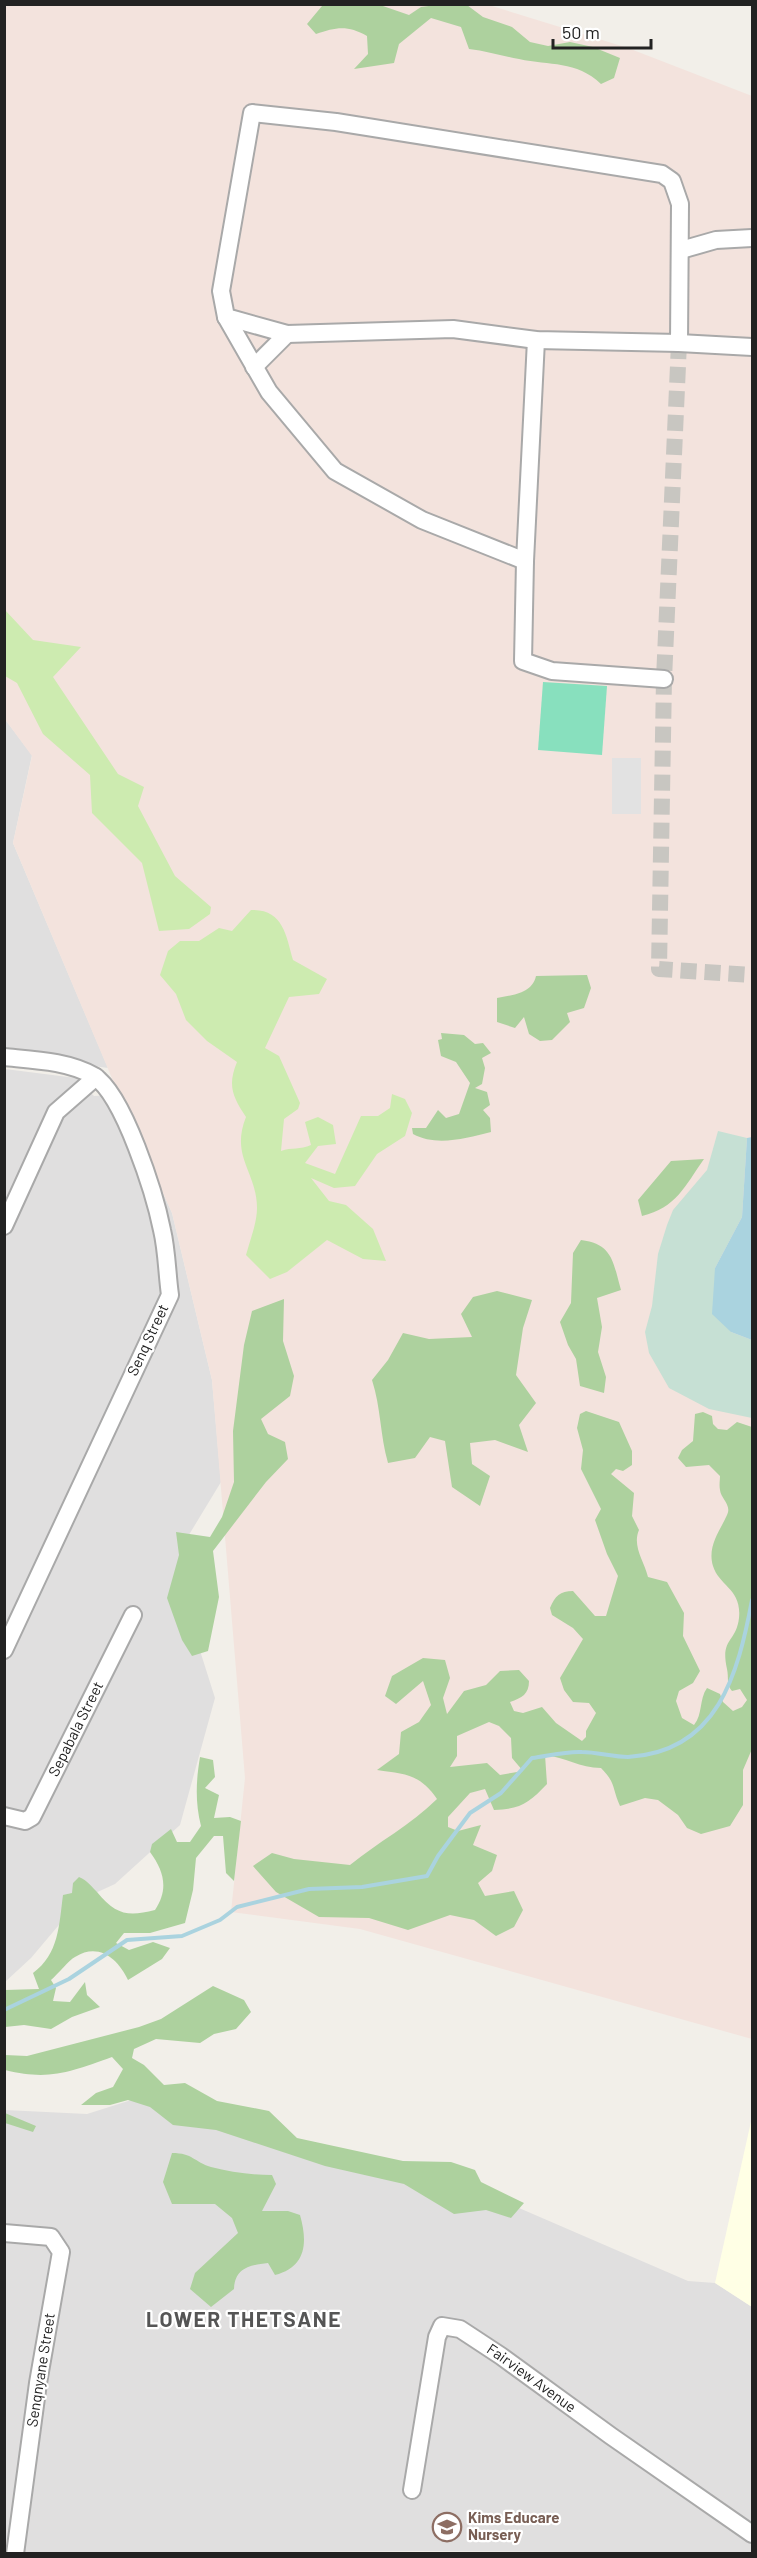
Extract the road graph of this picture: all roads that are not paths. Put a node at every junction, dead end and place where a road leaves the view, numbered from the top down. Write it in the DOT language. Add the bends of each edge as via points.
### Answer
graph roads {
  1 [pos="753,238"];
  2 [pos="681,250"];
  3 [pos="226,317"];
  4 [pos="287,334"];
  5 [pos="536,340"];
  6 [pos="679,343"];
  7 [pos="753,347"];
  8 [pos="254,367"];
  9 [pos="525,561"];
  10 [pos="664,679"];
  11 [pos="4,1057"];
  12 [pos="96,1077"];
  13 [pos="4,1226"];
  14 [pos="133,1615"];
  15 [pos="4,1650"];
  16 [pos="4,1816"];
  17 [pos="4,2233"];
  18 [pos="412,2490"];
  19 [pos="753,2534"];
  20 [pos="15,2553"];
  1 -- 2 [label="street" via="716,240"];
  2 -- 3 [label="street" via="680,204 672,182 662,174 347,123 252,113 221,291"];
  2 -- 6 [label="street"];
  3 -- 4 [label="street"];
  3 -- 8 [label="street"];
  4 -- 5 [label="street" via="453,329"];
  4 -- 8 [label="street"];
  5 -- 6 [label="street"];
  5 -- 9 [label="street"];
  6 -- 7 [label="street"];
  8 -- 9 [label="street" via="269,392 335,471 422,520"];
  9 -- 10 [label="street" via="523,661 552,671"];
  11 -- 12 [label="street" via="74,1067"];
  12 -- 13 [label="street" via="56,1112"];
  12 -- 15 [label="street, Senq Street" via="121,1113 145,1168 163,1231 170,1295"];
  14 -- 16 [label="street, Sepabala Street" via="32,1817 25,1821"];
  17 -- 20 [label="street, Senqnyane Street" via="51,2237 61,2252"];
  18 -- 19 [label="street, Fairview Avenue" via="442,2326 460,2329 493,2350"];
}
